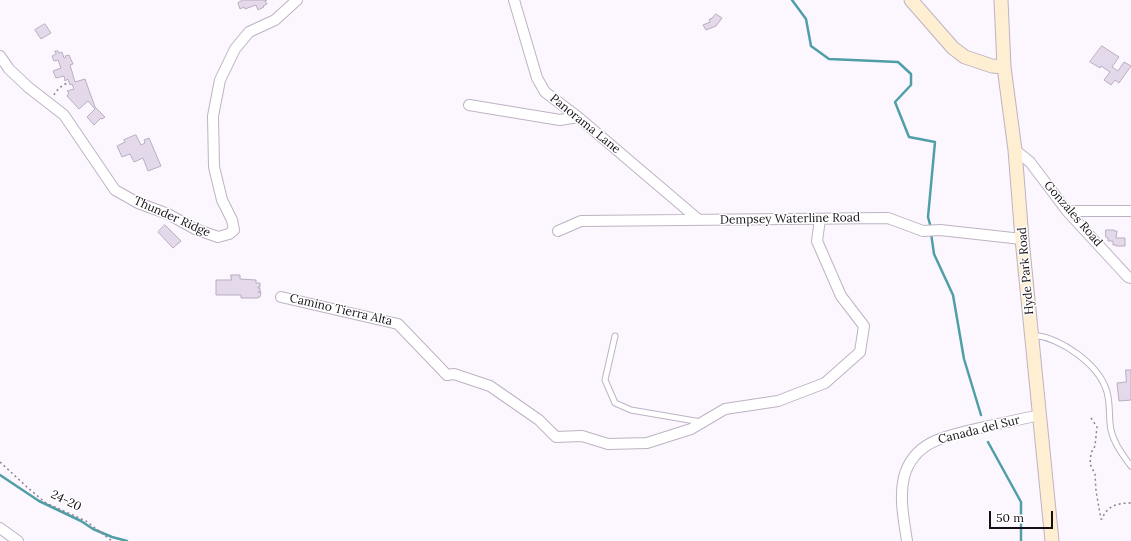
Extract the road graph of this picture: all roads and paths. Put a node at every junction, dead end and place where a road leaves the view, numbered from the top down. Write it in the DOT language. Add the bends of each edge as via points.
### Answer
graph roads {
  1 [pos="297,0"];
  2 [pos="514,0"];
  3 [pos="911,0"];
  4 [pos="1001,0"];
  5 [pos="0,56"];
  6 [pos="1004,67"];
  7 [pos="69,82"];
  8 [pos="52,99"];
  9 [pos="469,106"];
  10 [pos="578,117"];
  11 [pos="1015,150"];
  12 [pos="1067,211"];
  13 [pos="1131,211"];
  14 [pos="820,219"];
  15 [pos="699,220"];
  16 [pos="558,231"];
  17 [pos="1022,239"];
  18 [pos="1131,278"];
  19 [pos="281,297"];
  20 [pos="1032,335"];
  21 [pos="615,336"];
  22 [pos="1040,415"];
  23 [pos="1091,418"];
  24 [pos="704,422"];
  25 [pos="0,462"];
  26 [pos="1131,466"];
  27 [pos="1131,503"];
  28 [pos="0,528"];
  29 [pos="18,541"];
  30 [pos="112,541"];
  31 [pos="907,541"];
  32 [pos="1052,541"];
  1 -- 5 [label="street, Thunder Ridge" via="275,20 249,32 235,49 220,80 213,116 214,167 222,200 234,230 218,237 138,203 115,190 64,115 28,87 9,69"];
  2 -- 10 [label="street, Panorama Lane" via="537,78 545,92"];
  3 -- 6 [label="main road" via="965,57 992,66"];
  4 -- 6 [label="main road, Hyde Park Road"];
  6 -- 11 [label="main road, Hyde Park Road"];
  7 -- 8 [label="path" via="55,92"];
  9 -- 10 [label="street" via="560,120"];
  10 -- 15 [label="street, Panorama Lane"];
  11 -- 12 [label="street, Gonzales Road" via="1030,162"];
  11 -- 17 [label="main road, Hyde Park Road"];
  12 -- 13 [label="street"];
  12 -- 18 [label="street, Gonzales Road"];
  14 -- 15 [label="street, Dempsey Waterline Road"];
  14 -- 17 [label="street, Dempsey Waterline Road" via="888,218 923,231 940,230"];
  14 -- 24 [label="street, Camino Tierra Alta" via="817,241 841,296 864,326 860,352 825,383 778,401 725,409"];
  15 -- 16 [label="street, Dempsey Waterline Road" via="581,221"];
  17 -- 20 [label="main road, Hyde Park Road"];
  19 -- 24 [label="street, Camino Tierra Alta" via="398,324 447,375 454,374 490,386 539,420 556,437 582,436 608,444 647,443 691,429"];
  20 -- 22 [label="main road, Hyde Park Road"];
  20 -- 26 [label="lane" via="1045,337 1067,348 1098,374 1106,390 1110,424 1116,444"];
  21 -- 24 [label="lane" via="605,380 615,403 631,410"];
  22 -- 31 [label="street, Canada del Sur" via="948,435 920,450 910,462 903,483"];
  22 -- 32 [label="main road, Hyde Park Road"];
  23 -- 27 [label="path" via="1097,427 1090,464 1095,474 1101,519 1108,508"];
  25 -- 30 [label="path, 24-20" via="46,503 86,521"];
  28 -- 29 [label="street"];
}
